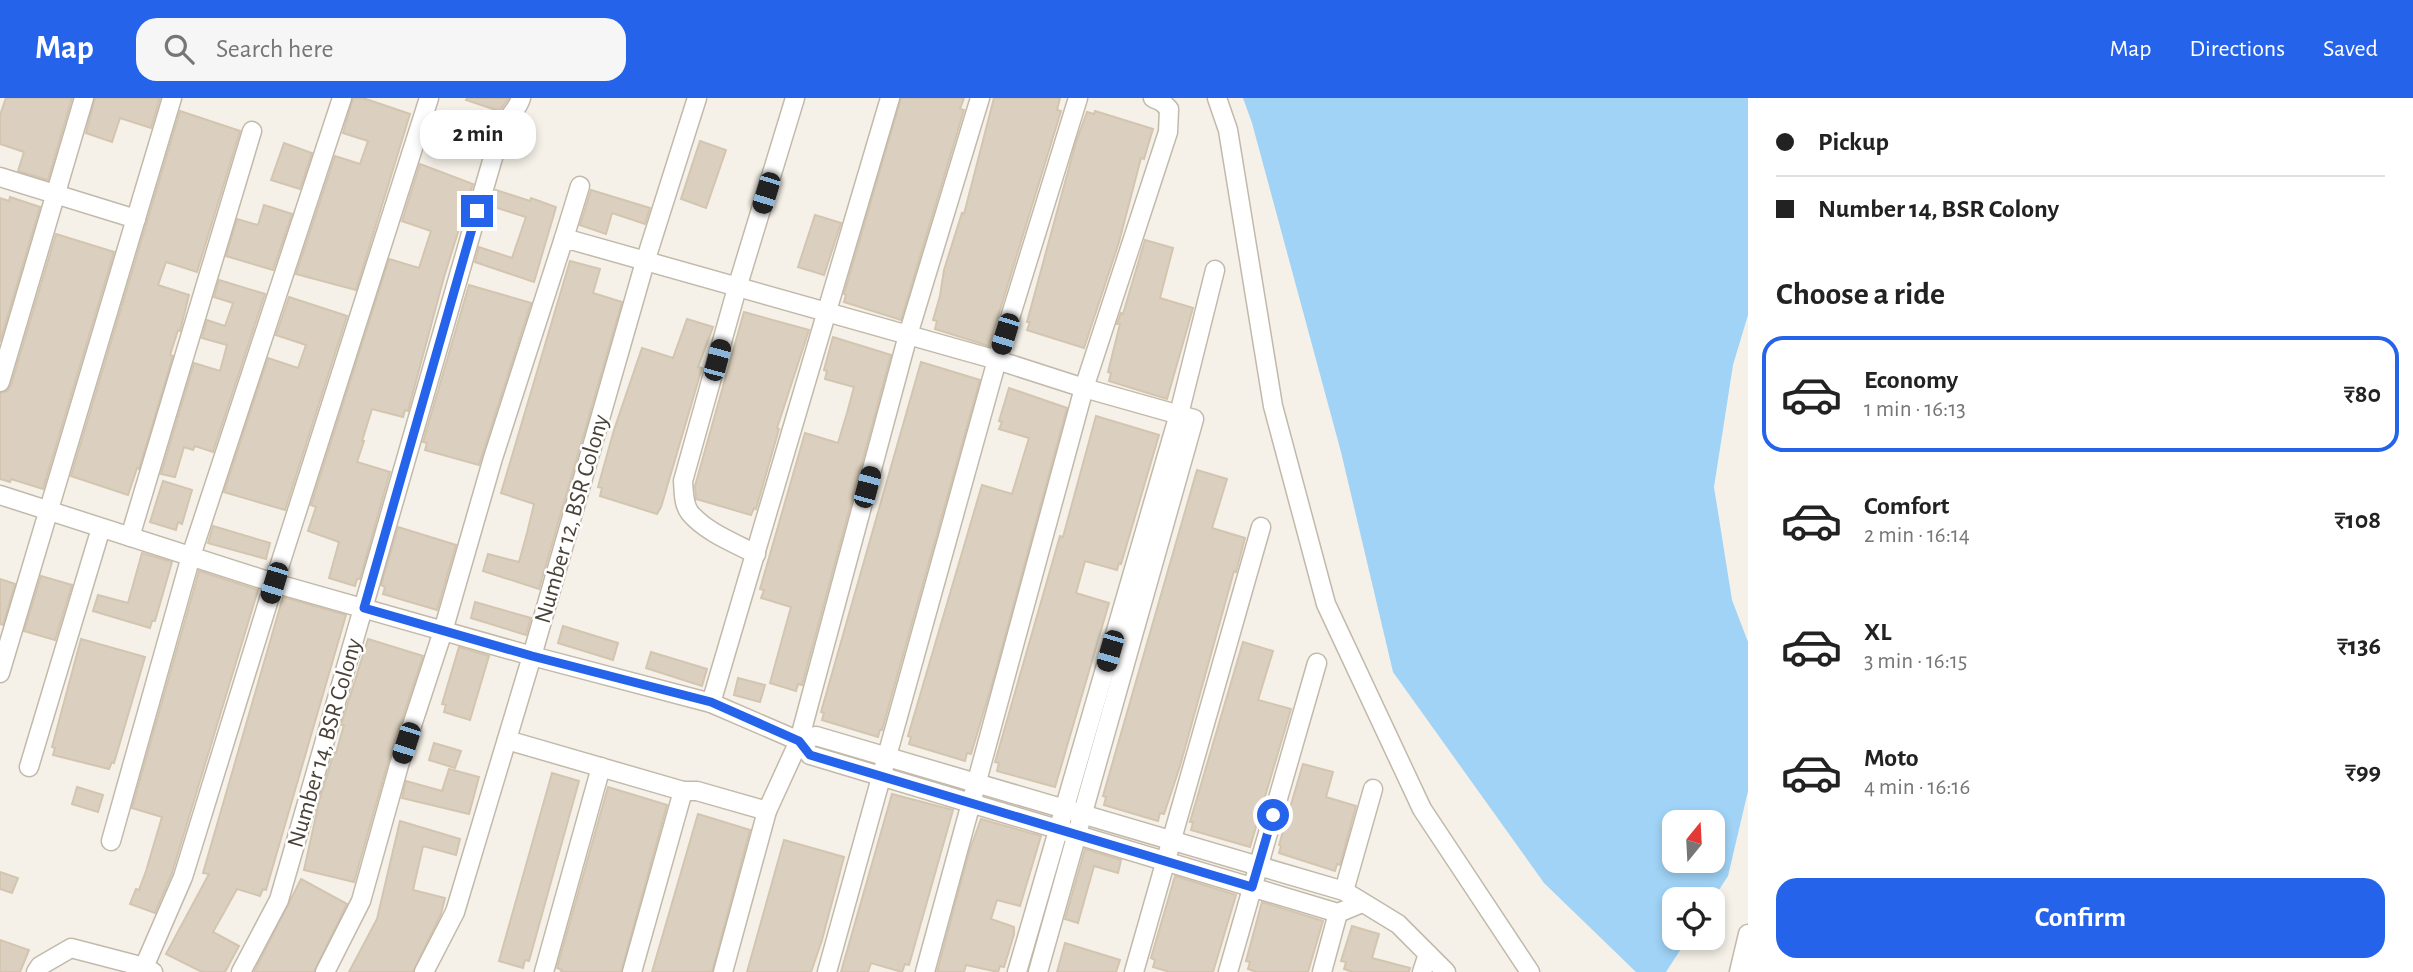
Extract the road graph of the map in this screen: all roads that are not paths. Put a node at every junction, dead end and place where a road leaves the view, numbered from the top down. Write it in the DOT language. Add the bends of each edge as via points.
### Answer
graph roads {
  1 [pos="84,98"];
  2 [pos="172,98"];
  3 [pos="342,98"];
  4 [pos="429,98"];
  5 [pos="521,98"];
  6 [pos="697,98"];
  7 [pos="795,98"];
  8 [pos="890,98"];
  9 [pos="980,98"];
  10 [pos="1078,98"];
  11 [pos="1153,98"];
  12 [pos="1217,98"];
  13 [pos="252,131"];
  14 [pos="0,177"];
  15 [pos="580,186"];
  16 [pos="54,194"];
  17 [pos="136,219"];
  18 [pos="564,238"];
  19 [pos="645,262"];
  20 [pos="1215,270"];
  21 [pos="737,288"];
  22 [pos="828,313"];
  23 [pos="908,335"];
  24 [pos="997,360"];
  25 [pos="0,382"];
  26 [pos="1084,388"];
  27 [pos="1179,414"];
  28 [pos="0,495"];
  29 [pos="48,511"];
  30 [pos="1261,527"];
  31 [pos="101,528"];
  32 [pos="130,537"];
  33 [pos="756,554"];
  34 [pos="191,556"];
  35 [pos="274,583"];
  36 [pos="364,608"];
  37 [pos="443,631"];
  38 [pos="532,656"];
  39 [pos="1317,663"];
  40 [pos="0,673"];
  41 [pos="711,702"];
  42 [pos="507,740"];
  43 [pos="799,741"];
  44 [pos="886,756"];
  45 [pos="29,767"];
  46 [pos="601,767"];
  47 [pos="880,776"];
  48 [pos="976,783"];
  49 [pos="1373,789"];
  50 [pos="683,791"];
  51 [pos="971,803"];
  52 [pos="1063,809"];
  53 [pos="767,811"];
  54 [pos="1082,815"];
  55 [pos="1058,829"];
  56 [pos="1076,834"];
  57 [pos="111,841"];
  58 [pos="1171,841"];
  59 [pos="1166,861"];
  60 [pos="1258,866"];
  61 [pos="1252,887"];
  62 [pos="1344,891"];
  63 [pos="1362,903"];
  64 [pos="1338,913"];
  65 [pos="1748,934"];
  66 [pos="1428,954"];
  67 [pos="144,968"];
  68 [pos="36,972"];
  69 [pos="241,972"];
  70 [pos="325,972"];
  71 [pos="424,972"];
  72 [pos="544,972"];
  73 [pos="632,972"];
  74 [pos="723,972"];
  75 [pos="827,972"];
  76 [pos="925,972"];
  77 [pos="1017,972"];
  78 [pos="1038,972"];
  79 [pos="1135,972"];
  80 [pos="1228,972"];
  81 [pos="1322,972"];
  82 [pos="1422,972"];
  83 [pos="1446,972"];
  84 [pos="1530,972"];
  85 [pos="1739,972"];
  1 -- 16 [label="street"];
  2 -- 17 [label="street"];
  3 -- 34 [label="street"];
  4 -- 35 [label="street"];
  5 -- 36 [label="street, Number 14, BSR Colony" via="503,127 485,185"];
  6 -- 19 [label="street, Number 12, BSR Colony"];
  7 -- 21 [label="street"];
  8 -- 22 [label="street"];
  9 -- 23 [label="street"];
  10 -- 24 [label="street"];
  11 -- 26 [label="street" via="1169,109 1168,132"];
  12 -- 84 [label="street" via="1228,130 1273,405 1326,604 1422,809"];
  13 -- 32 [label="street"];
  14 -- 16 [label="street"];
  15 -- 18 [label="street"];
  16 -- 17 [label="street"];
  16 -- 25 [label="street"];
  17 -- 29 [label="street"];
  18 -- 19 [label="street"];
  18 -- 37 [label="street"];
  19 -- 21 [label="street"];
  19 -- 38 [label="street, Number 12, BSR Colony"];
  20 -- 27 [label="street"];
  21 -- 22 [label="street"];
  21 -- 33 [label="street" via="683,481 684,499 690,512 720,537"];
  22 -- 23 [label="street"];
  22 -- 33 [label="street"];
  23 -- 24 [label="street"];
  23 -- 43 [label="street"];
  24 -- 26 [label="street"];
  24 -- 44 [label="street"];
  26 -- 27 [label="street"];
  26 -- 48 [label="street"];
  27 -- 52 [label="street"];
  27 -- 54 [label="street" via="1194,419"];
  28 -- 29 [label="street"];
  29 -- 31 [label="street"];
  29 -- 40 [label="street"];
  30 -- 58 [label="street"];
  31 -- 32 [label="street"];
  31 -- 45 [label="street"];
  32 -- 34 [label="street"];
  33 -- 41 [label="street"];
  34 -- 35 [label="street"];
  34 -- 57 [label="street"];
  35 -- 36 [label="street"];
  35 -- 67 [label="street" via="183,877"];
  36 -- 37 [label="street"];
  36 -- 69 [label="street, Number 14, BSR Colony" via="279,900"];
  37 -- 38 [label="street"];
  37 -- 70 [label="street" via="361,901"];
  38 -- 41 [label="street"];
  38 -- 42 [label="street, Number 12, BSR Colony"];
  39 -- 60 [label="street"];
  41 -- 43 [label="street"];
  42 -- 46 [label="street"];
  42 -- 71 [label="street, Number 12, BSR Colony" via="454,912"];
  43 -- 44 [label="street" via="816,736"];
  43 -- 47 [label="street" via="810,755"];
  43 -- 53 [label="street"];
  44 -- 47 [label="street"];
  44 -- 48 [label="street"];
  46 -- 50 [label="street"];
  46 -- 72 [label="street"];
  47 -- 51 [label="street"];
  47 -- 75 [label="street"];
  48 -- 51 [label="street"];
  48 -- 52 [label="street"];
  49 -- 62 [label="street"];
  50 -- 53 [label="street"];
  50 -- 73 [label="street"];
  51 -- 55 [label="street"];
  51 -- 76 [label="street"];
  52 -- 54 [label="street"];
  52 -- 55 [label="street"];
  53 -- 74 [label="street"];
  54 -- 56 [label="street"];
  54 -- 58 [label="street"];
  55 -- 56 [label="street"];
  55 -- 77 [label="street"];
  56 -- 59 [label="street"];
  56 -- 78 [label="street"];
  58 -- 59 [label="street"];
  58 -- 60 [label="street"];
  59 -- 61 [label="street"];
  59 -- 79 [label="street"];
  60 -- 61 [label="street"];
  60 -- 62 [label="street"];
  61 -- 64 [label="street"];
  61 -- 80 [label="street"];
  62 -- 63 [label="street"];
  63 -- 64 [label="street"];
  63 -- 66 [label="street" via="1398,924"];
  64 -- 81 [label="street"];
  65 -- 85 [label="street"];
  66 -- 82 [label="street"];
  66 -- 83 [label="street"];
  67 -- 68 [label="street" via="71,948"];
}
